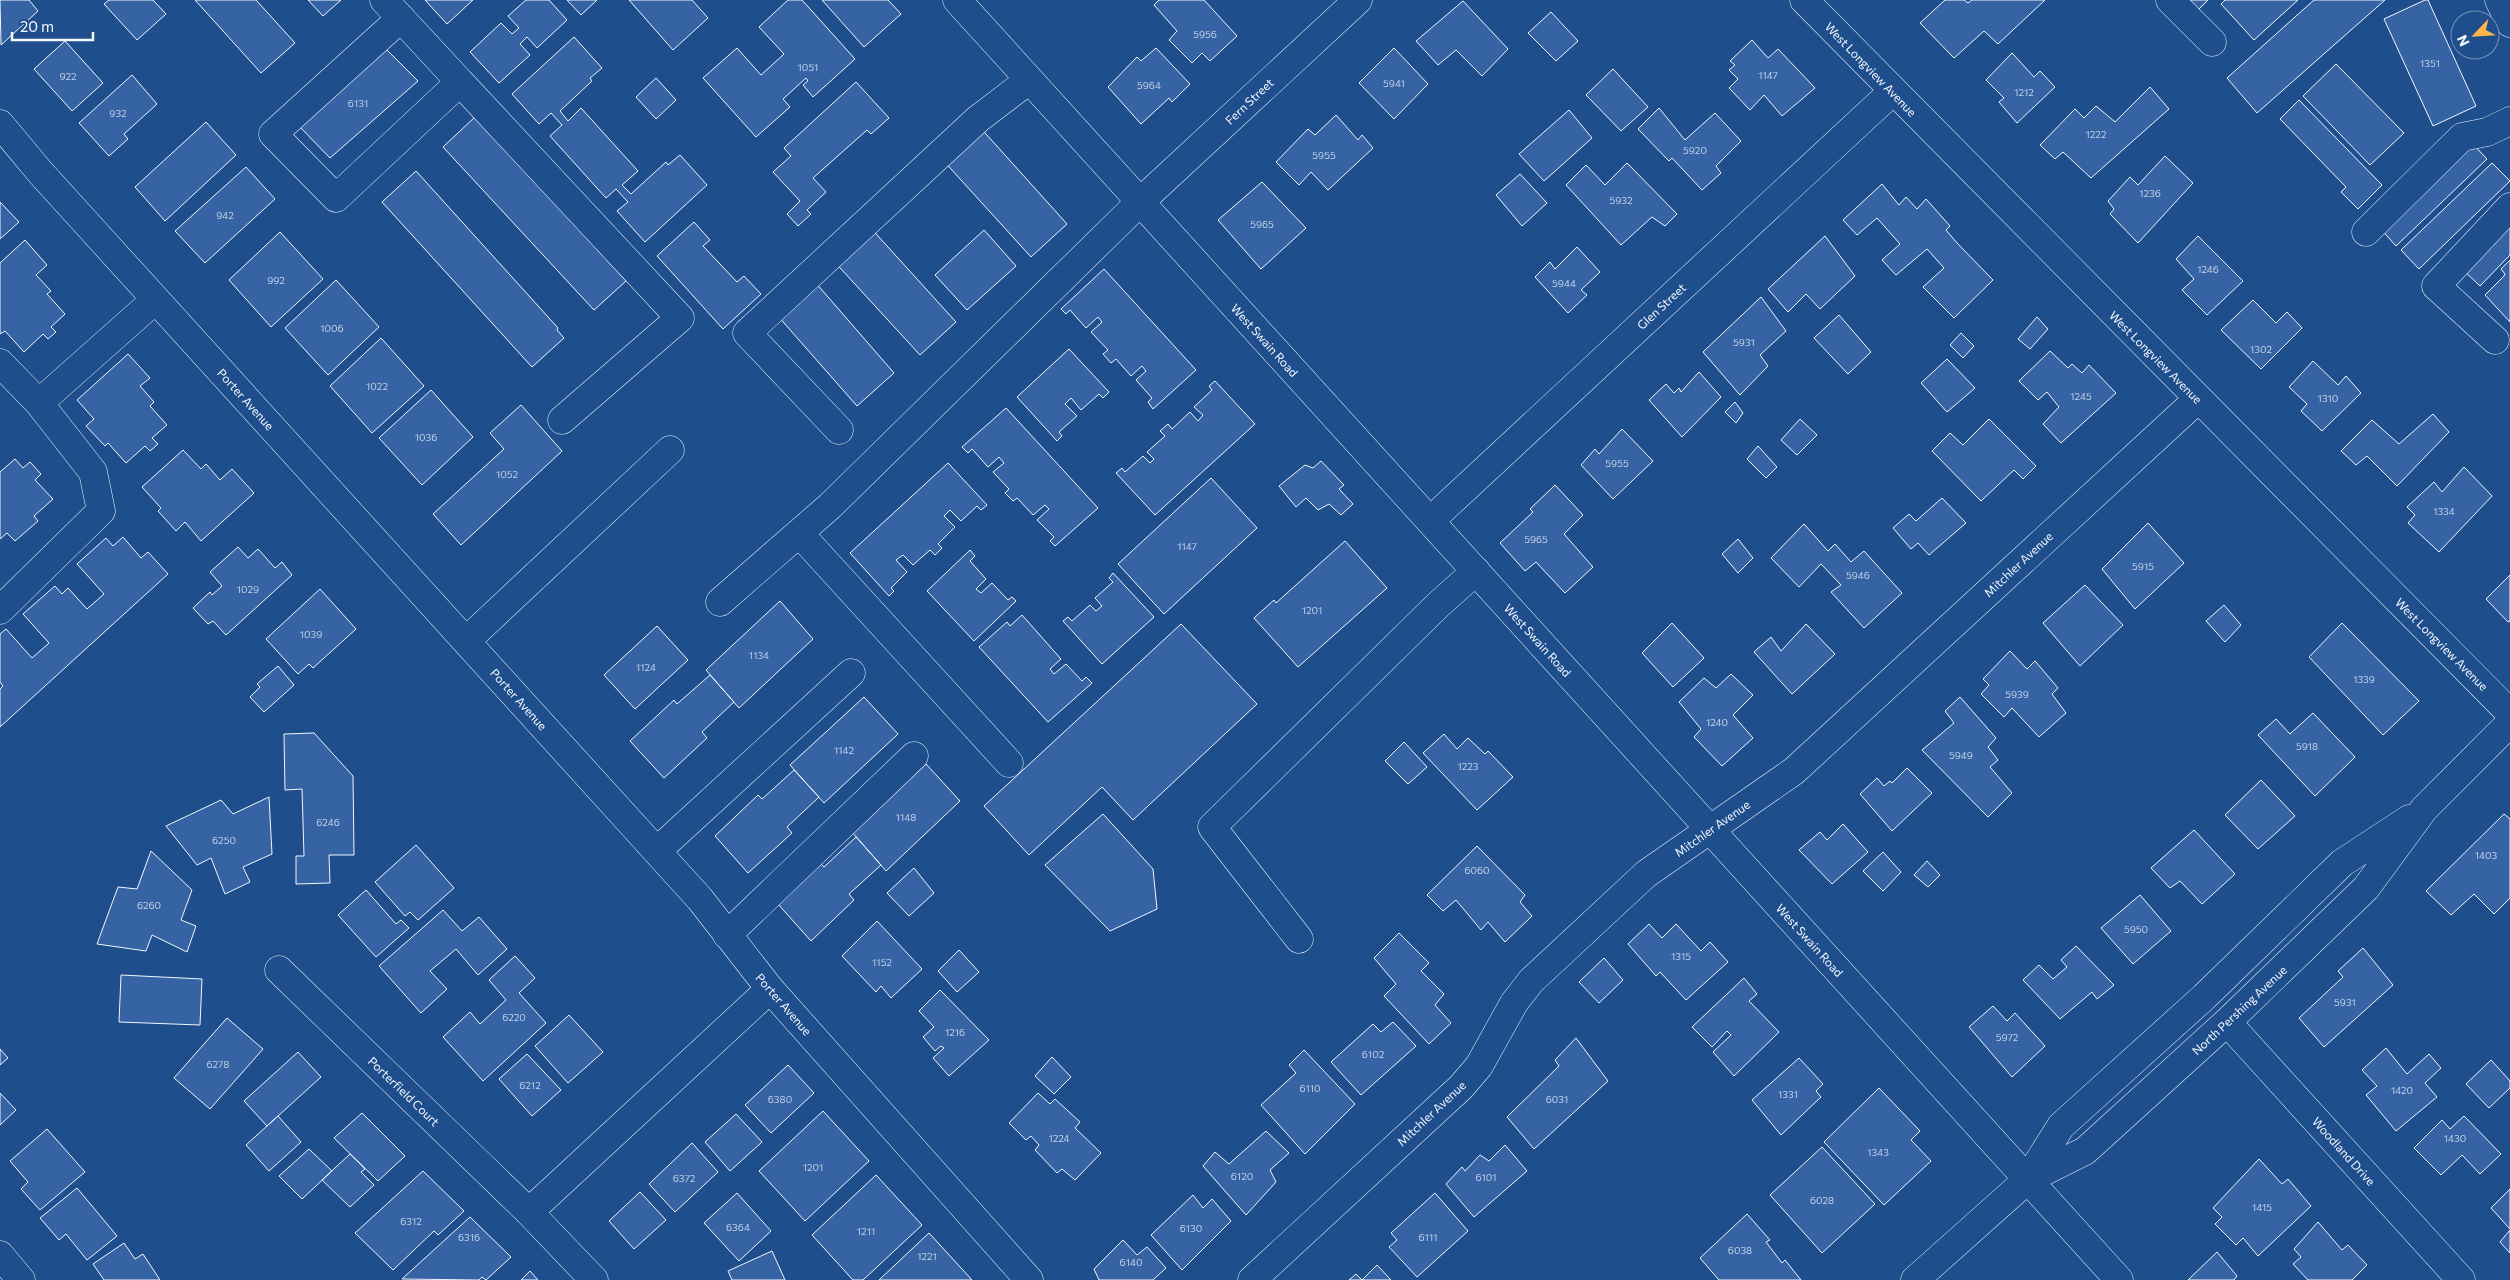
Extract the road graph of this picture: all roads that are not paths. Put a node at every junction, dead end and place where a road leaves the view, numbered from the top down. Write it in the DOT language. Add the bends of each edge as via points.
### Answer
graph roads {
  1 [pos="957,0"];
  2 [pos="1358,0"];
  3 [pos="1804,0"];
  4 [pos="2170,0"];
  5 [pos="2499,0"];
  6 [pos="393,9"];
  7 [pos="2510,24"];
  8 [pos="2212,42"];
  9 [pos="1024,74"];
  10 [pos="460,82"];
  11 [pos="1893,91"];
  12 [pos="2510,122"];
  13 [pos="1,127"];
  14 [pos="1140,202"];
  15 [pos="2510,207"];
  16 [pos="2366,232"];
  17 [pos="807,259"];
  18 [pos="155,300"];
  19 [pos="2495,340"];
  20 [pos="0,363"];
  21 [pos="2198,399"];
  22 [pos="39,403"];
  23 [pos="562,420"];
  24 [pos="839,430"];
  25 [pos="670,450"];
  26 [pos="1430,521"];
  27 [pos="799,533"];
  28 [pos="1476,571"];
  29 [pos="720,602"];
  30 [pos="0,610"];
  31 [pos="466,641"];
  32 [pos="851,673"];
  33 [pos="2510,713"];
  34 [pos="2510,723"];
  35 [pos="914,756"];
  36 [pos="1010,762"];
  37 [pos="2424,809"];
  38 [pos="1710,829"];
  39 [pos="657,851"];
  40 [pos="727,935"];
  41 [pos="1299,939"];
  42 [pos="279,970"];
  43 [pos="770,989"];
  44 [pos="2227,1022"];
  45 [pos="2027,1180"];
  46 [pos="530,1212"];
  47 [pos="0,1255"];
  48 [pos="21,1280"];
  49 [pos="594,1280"];
  50 [pos="1029,1280"];
  51 [pos="1252,1280"];
  52 [pos="1915,1280"];
  53 [pos="2118,1280"];
  54 [pos="2461,1280"];
  1 -- 9 [label="street, West Swain Road"];
  2 -- 14 [label="street, Fern Street"];
  3 -- 11 [label="street, West Longview Avenue"];
  4 -- 8 [label="street"];
  5 -- 7 [label="street"];
  6 -- 10 [label="street"];
  6 -- 10 [label="street" via="273,134 336,198"];
  9 -- 14 [label="street, West Swain Road"];
  9 -- 17 [label="street"];
  9 -- 24 [label="street" via="747,333"];
  10 -- 23 [label="street" via="680,318"];
  11 -- 21 [label="street, West Longview Avenue"];
  11 -- 26 [label="street, Glen Street"];
  12 -- 16 [label="street" via="2487,132 2462,137"];
  13 -- 18 [label="street, Porter Avenue"];
  14 -- 26 [label="street, West Swain Road"];
  14 -- 27 [label="street, Fern Street" via="837,500"];
  15 -- 19 [label="street" via="2436,286"];
  18 -- 22 [label="street"];
  18 -- 31 [label="street, Porter Avenue"];
  20 -- 22 [label="street"];
  21 -- 33 [label="street, West Longview Avenue"];
  21 -- 38 [label="street, Mitchler Avenue" via="1794,771"];
  22 -- 30 [label="street" via="93,472 101,511"];
  25 -- 31 [label="street"];
  26 -- 28 [label="street, West Swain Road"];
  27 -- 29 [label="street, Fern Street"];
  27 -- 36 [label="street"];
  28 -- 38 [label="street, West Swain Road"];
  28 -- 41 [label="street" via="1212,827"];
  31 -- 39 [label="street, Porter Avenue"];
  32 -- 39 [label="street"];
  34 -- 37 [label="street, North Pershing Avenue"];
  35 -- 40 [label="street"];
  37 -- 44 [label="street, North Pershing Avenue" via="2366,888"];
  37 -- 45 [label="street, North Pershing Avenue" via="2342,863 2204,997 2061,1126"];
  38 -- 45 [label="street, West Swain Road"];
  38 -- 51 [label="street, Mitchler Avenue" via="1646,874 1531,981 1514,1003 1479,1066 1460,1087"];
  39 -- 40 [label="street, Porter Avenue"];
  40 -- 43 [label="street, Porter Avenue"];
  42 -- 46 [label="street, Porterfield Court"];
  43 -- 46 [label="street"];
  43 -- 50 [label="street, Porter Avenue"];
  44 -- 45 [label="street, North Pershing Avenue" via="2085,1151"];
  44 -- 54 [label="street, Woodland Drive"];
  45 -- 52 [label="street, North Pershing Avenue"];
  45 -- 53 [label="street, West Swain Road"];
  46 -- 49 [label="street, Porterfield Court"];
  47 -- 48 [label="street"];
}
